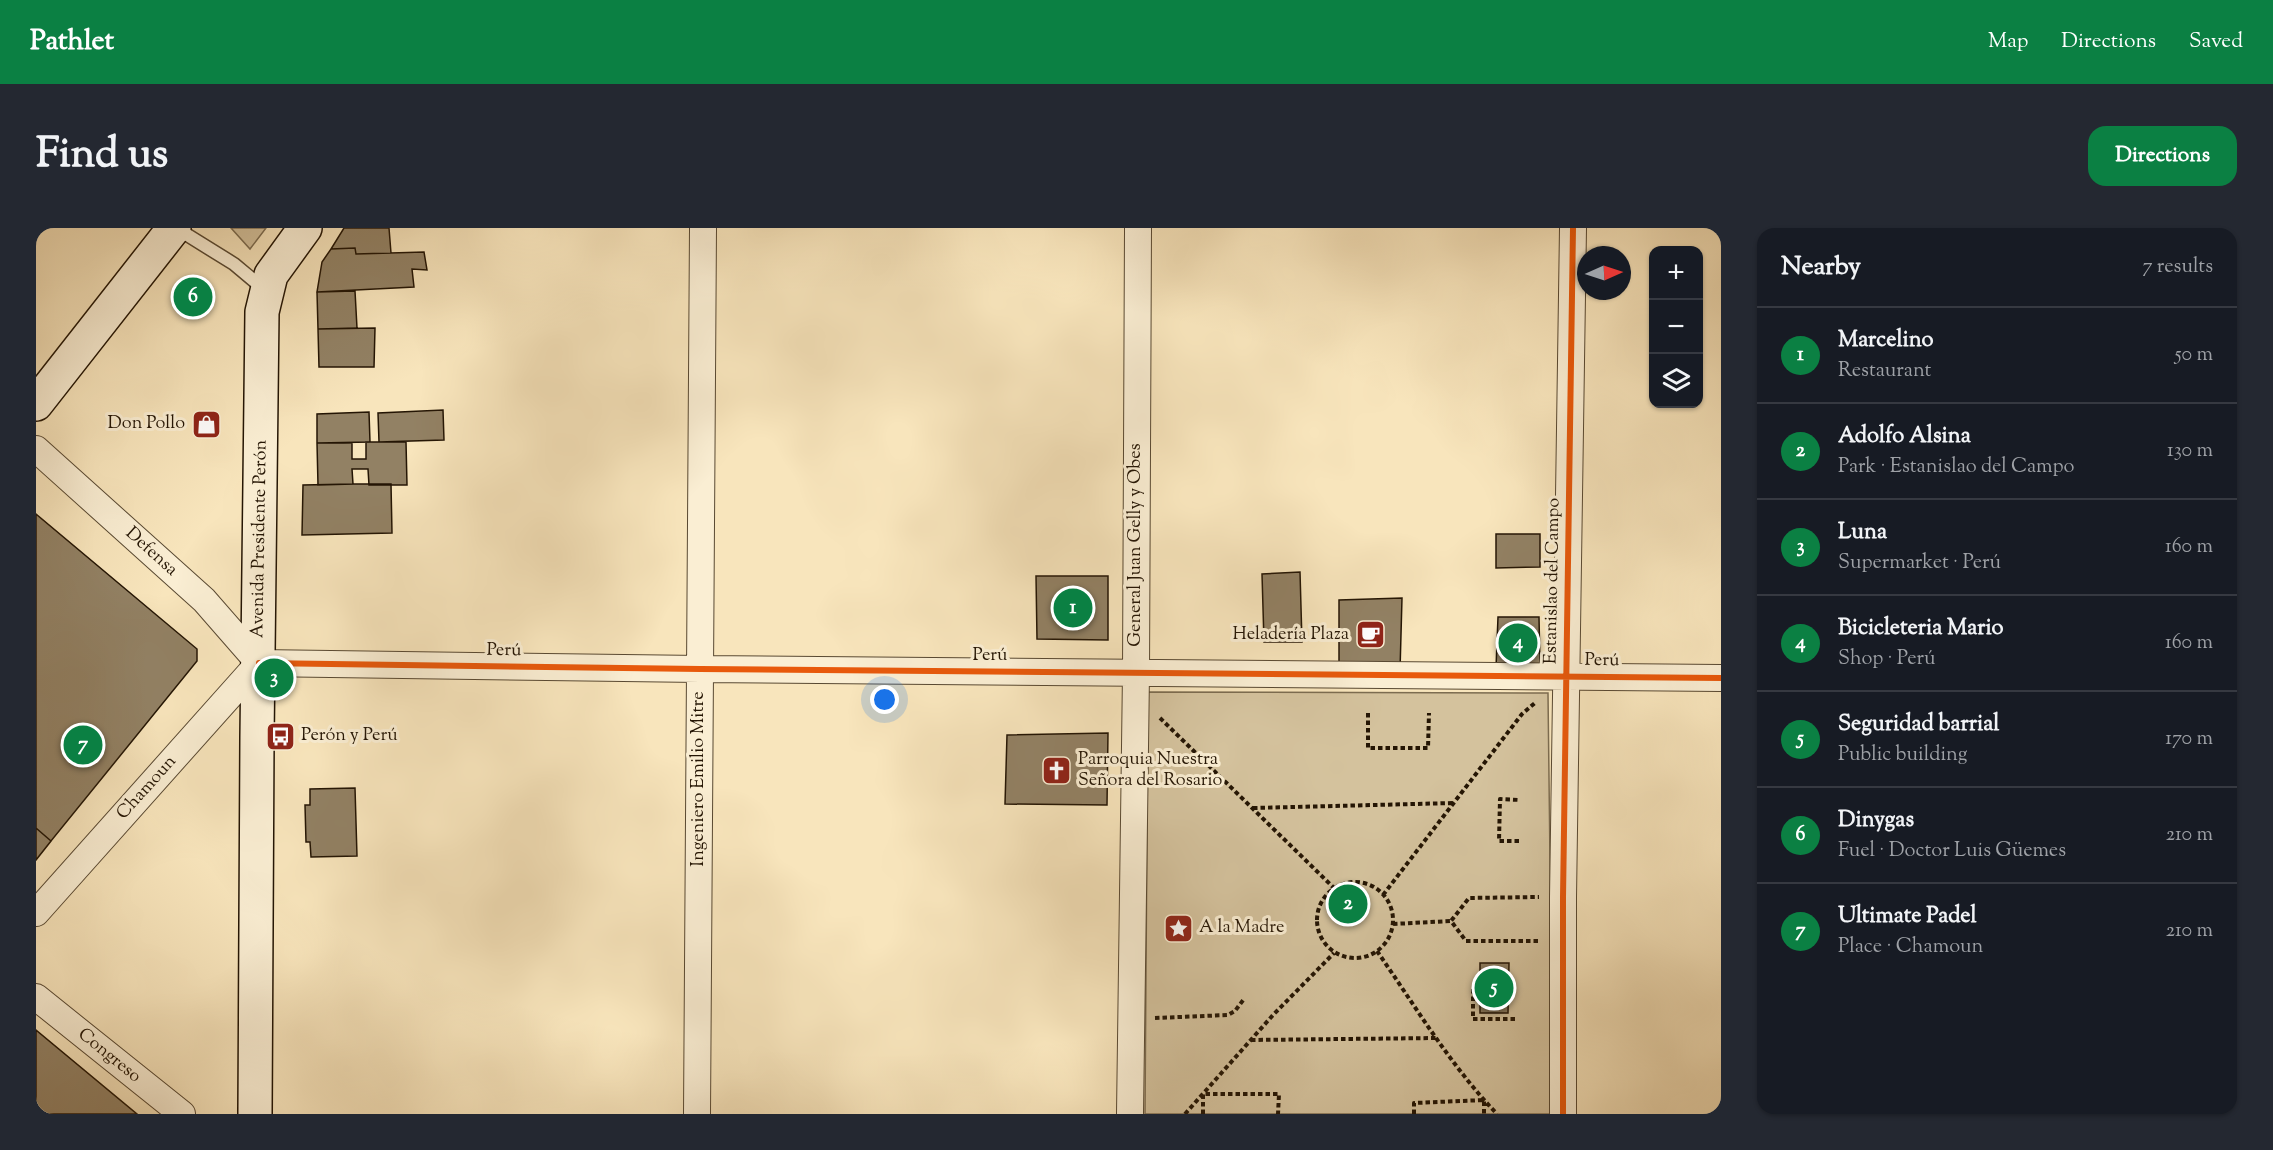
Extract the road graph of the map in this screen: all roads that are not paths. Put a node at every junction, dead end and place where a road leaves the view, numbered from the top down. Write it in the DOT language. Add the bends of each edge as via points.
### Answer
graph roads {
  1 [pos="175,228"];
  2 [pos="305,228"];
  3 [pos="704,228"];
  4 [pos="1138,228"];
  5 [pos="1573,228"];
  6 [pos="266,291"];
  7 [pos="36,404"];
  8 [pos="36,449"];
  9 [pos="259,663"];
  10 [pos="700,669"];
  11 [pos="1136,673"];
  12 [pos="1566,676"];
  13 [pos="1721,678"];
  14 [pos="36,913"];
  15 [pos="36,997"];
  16 [pos="182,1114"];
  17 [pos="255,1114"];
  18 [pos="697,1114"];
  19 [pos="1130,1114"];
  20 [pos="1563,1114"];
  1 -- 6 [label="lane" via="234,264"];
  1 -- 7 [label="main road"];
  2 -- 6 [label="main road, Avenida Presidente Perón" via="271,274"];
  3 -- 10 [label="street, Ingeniero Emilio Mitre"];
  4 -- 11 [label="street, General Juan Gelly y Obes"];
  5 -- 12 [label="street, Estanislao del Campo"];
  6 -- 9 [label="main road, Avenida Presidente Perón" via="262,312"];
  8 -- 9 [label="street, Defensa" via="204,600"];
  9 -- 10 [label="street, Perú"];
  9 -- 14 [label="street, Chamoun"];
  9 -- 17 [label="main road, Avenida Presidente Perón"];
  10 -- 11 [label="street, Perú"];
  10 -- 18 [label="street, Ingeniero Emilio Mitre"];
  11 -- 12 [label="street, Perú"];
  11 -- 19 [label="street, General Juan Gelly y Obes"];
  12 -- 13 [label="street, Perú"];
  12 -- 20 [label="street, Estanislao del Campo"];
  15 -- 16 [label="street, Congreso"];
}
